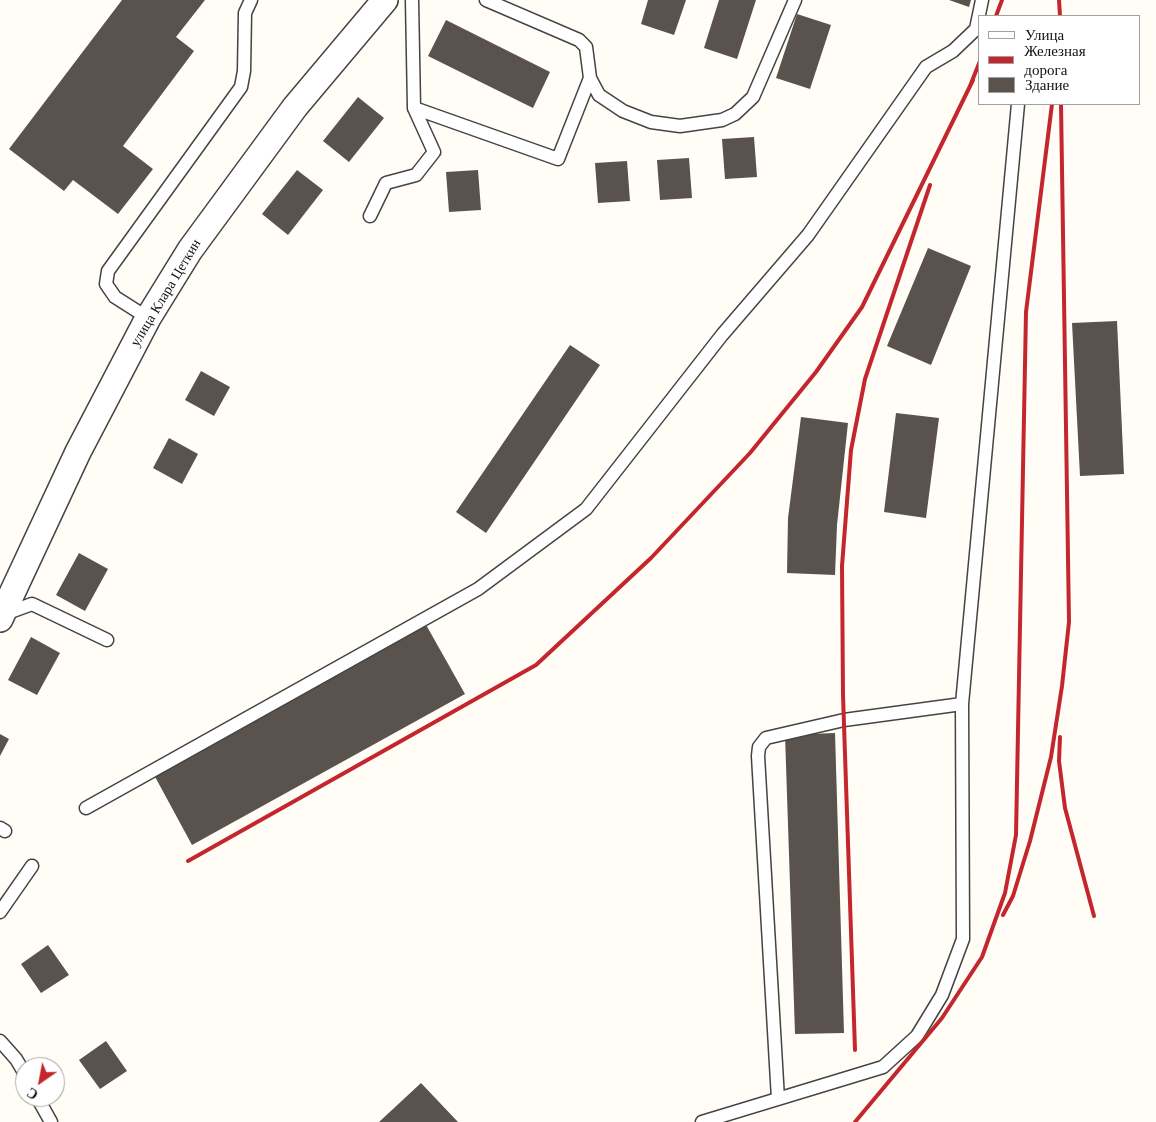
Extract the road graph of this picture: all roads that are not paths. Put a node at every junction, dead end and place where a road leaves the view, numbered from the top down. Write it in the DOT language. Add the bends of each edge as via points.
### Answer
graph roads {
  1 [pos="251,0"];
  2 [pos="385,0"];
  3 [pos="412,0"];
  4 [pos="486,0"];
  5 [pos="795,0"];
  6 [pos="982,0"];
  7 [pos="980,15"];
  8 [pos="978,31"];
  9 [pos="590,78"];
  10 [pos="1018,105"];
  11 [pos="414,108"];
  12 [pos="370,216"];
  13 [pos="148,318"];
  14 [pos="1,616"];
  15 [pos="107,640"];
  16 [pos="962,704"];
  17 [pos="86,808"];
  18 [pos="32,866"];
  19 [pos="0,912"];
  20 [pos="0,1041"];
  21 [pos="15,1058"];
  22 [pos="778,1099"];
  23 [pos="43,1107"];
  24 [pos="51,1122"];
  25 [pos="702,1122"];
  1 -- 13 [label="lane" via="245,13 241,87 108,271 106,284 115,297"];
  2 -- 13 [label="street, улица Клара Цеткин" via="295,106 190,250"];
  3 -- 11 [label="lane"];
  4 -- 9 [label="lane" via="578,40 586,47"];
  5 -- 9 [label="lane" via="753,97 735,114 722,120 680,126 651,122 623,111 599,94"];
  6 -- 7 [label="lane"];
  8 -- 17 [label="lane" via="926,67 808,235 722,335 586,509 478,589"];
  9 -- 11 [label="lane" via="558,159"];
  10 -- 16 [label="lane"];
  11 -- 12 [label="lane" via="434,152 416,175 386,182"];
  13 -- 14 [label="street, улица Клара Цеткин" via="78,452"];
  14 -- 15 [label="lane" via="32,604"];
  16 -- 22 [label="lane" via="963,939 942,995 917,1036 883,1067"];
  16 -- 22 [label="lane" via="844,720 766,738 759,747"];
  18 -- 19 [label="lane"];
  20 -- 21 [label="lane"];
  22 -- 25 [label="lane"];
  23 -- 24 [label="lane"];
}
